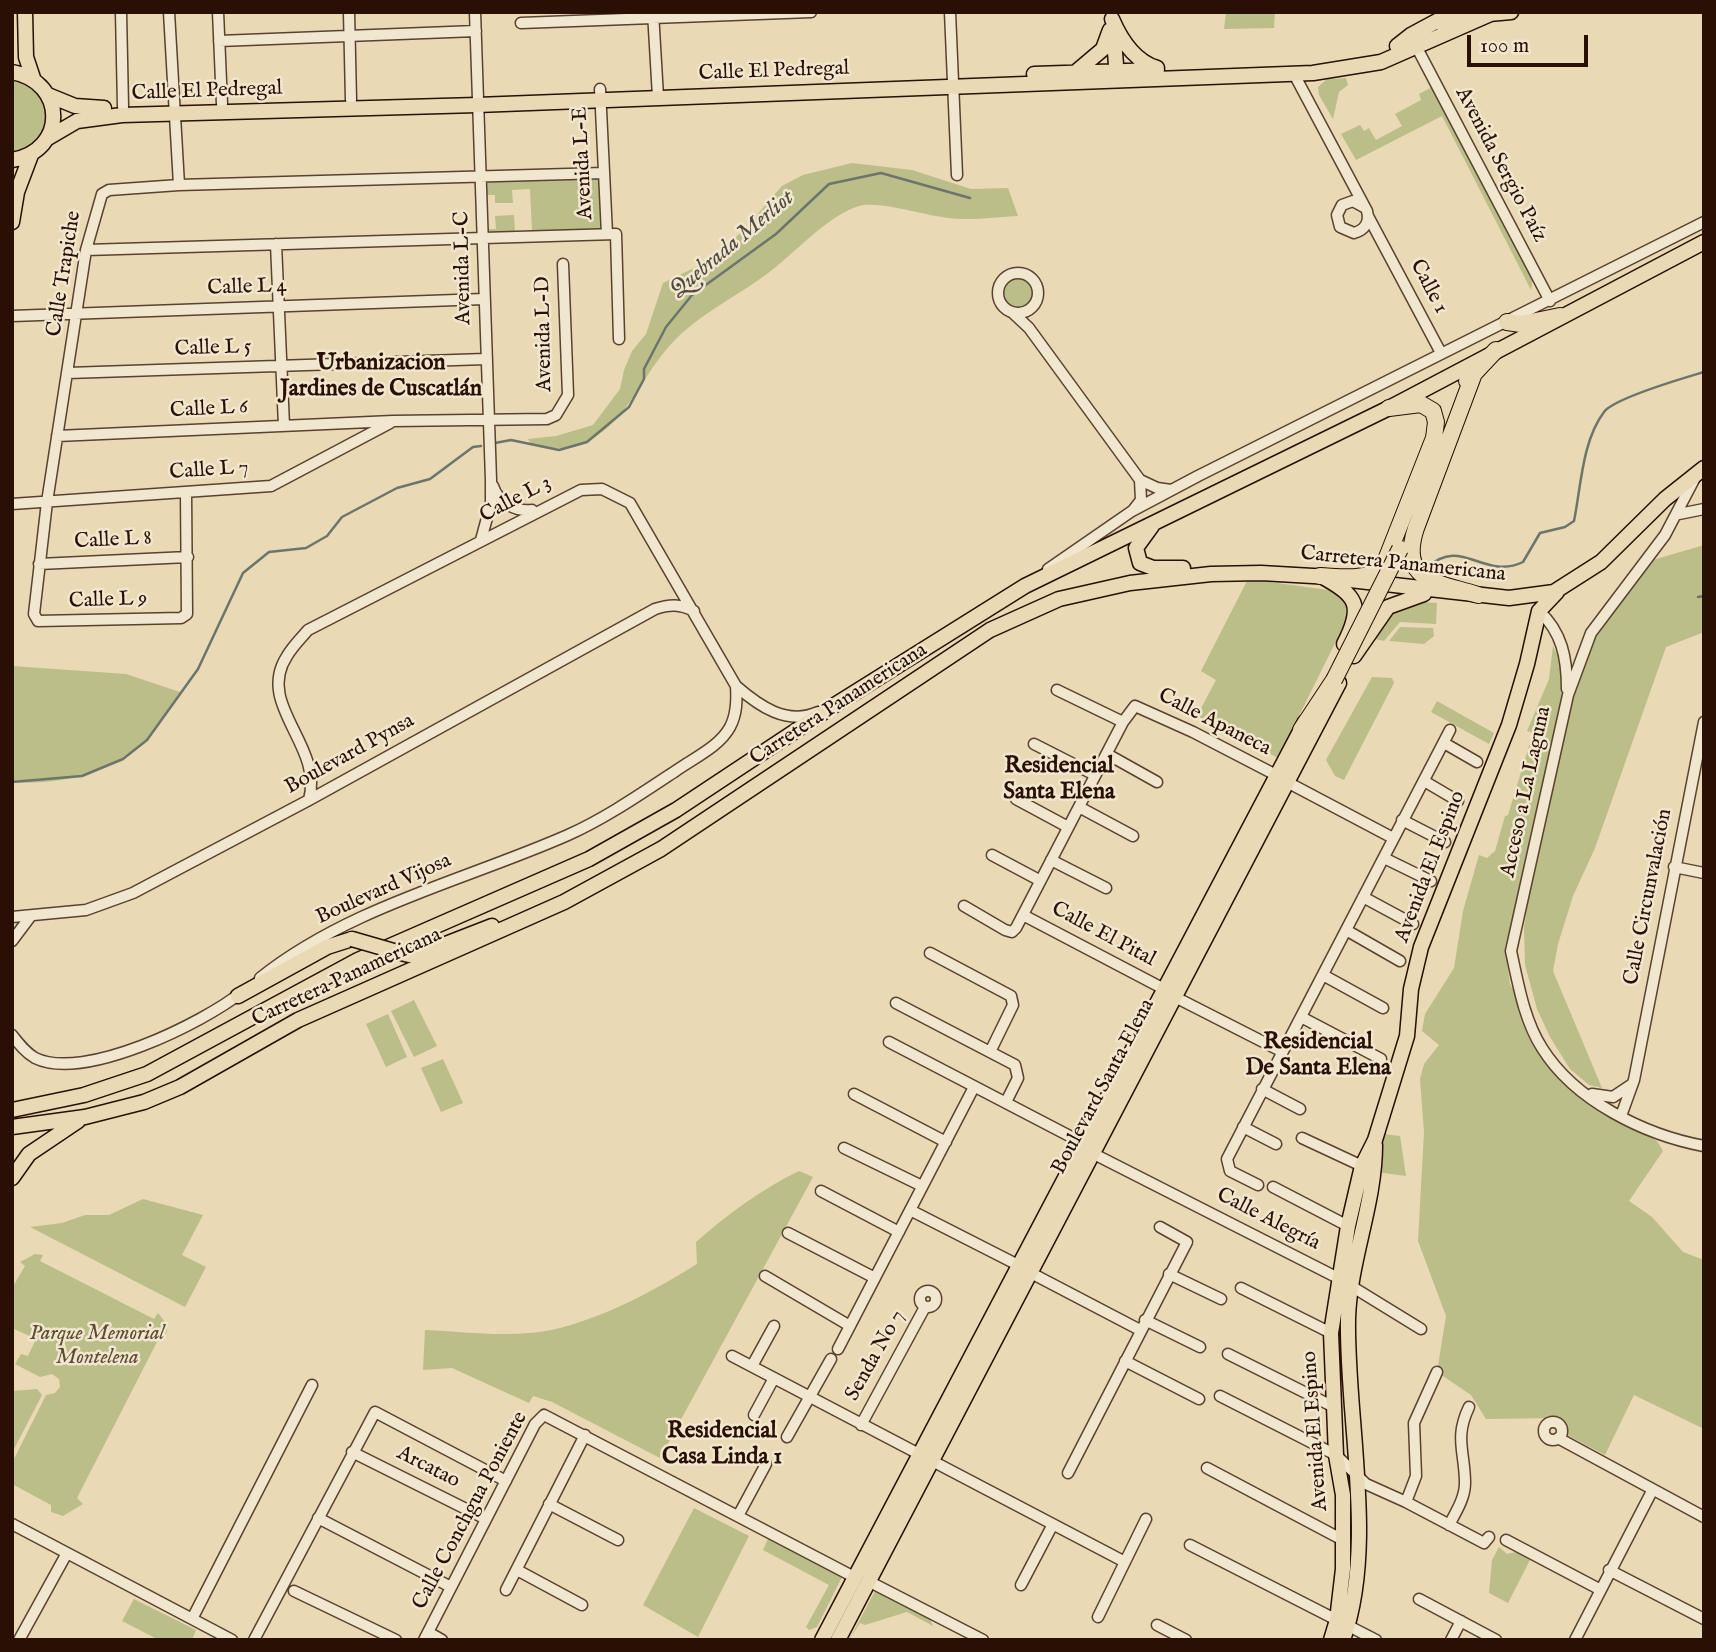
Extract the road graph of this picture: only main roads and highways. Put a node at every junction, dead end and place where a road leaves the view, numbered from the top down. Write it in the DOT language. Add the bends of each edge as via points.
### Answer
graph roads {
  1 [pos="25,12"];
  2 [pos="1468,12"];
  3 [pos="1511,12"];
  4 [pos="1492,13"];
  5 [pos="1449,14"];
  6 [pos="1112,15"];
  7 [pos="26,40"];
  8 [pos="1397,46"];
  9 [pos="12,57"];
  10 [pos="1165,70"];
  11 [pos="1077,71"];
  12 [pos="12,72"];
  13 [pos="1117,76"];
  14 [pos="33,78"];
  15 [pos="954,82"];
  16 [pos="48,95"];
  17 [pos="477,101"];
  18 [pos="173,110"];
  19 [pos="48,138"];
  20 [pos="31,155"];
  21 [pos="12,160"];
  22 [pos="12,222"];
  23 [pos="1699,245"];
  24 [pos="1560,316"];
  25 [pos="1507,322"];
  26 [pos="1496,350"];
  27 [pos="1473,376"];
  28 [pos="1389,408"];
  29 [pos="1701,469"];
  30 [pos="1160,518"];
  31 [pos="1232,573"];
  32 [pos="1320,576"];
  33 [pos="1560,589"];
  34 [pos="1440,593"];
  35 [pos="1478,595"];
  36 [pos="1509,598"];
  37 [pos="1539,611"];
  38 [pos="1301,730"];
  39 [pos="1282,779"];
  40 [pos="564,902"];
  41 [pos="1170,993"];
  42 [pos="238,996"];
  43 [pos="12,1110"];
  44 [pos="85,1117"];
  45 [pos="12,1127"];
  46 [pos="1375,1140"];
  47 [pos="1088,1148"];
  48 [pos="12,1178"];
  49 [pos="1025,1270"];
  50 [pos="1344,1282"];
  51 [pos="925,1459"];
  52 [pos="863,1580"];
  53 [pos="1343,1628"];
  54 [pos="840,1636"];
  55 [pos="822,1640"];
  56 [pos="1331,1640"];
  1 -- 7 [label="main road"];
  2 -- 8 [label="main road, Calle El Pedregal"];
  3 -- 4 [label="main road, Calle El Pedregal"];
  4 -- 13 [label="main road, Calle El Pedregal" via="1381,62 1294,74"];
  5 -- 8 [label="main road"];
  6 -- 10 [label="main road" via="1118,33 1137,58"];
  6 -- 11 [label="main road" via="1103,49"];
  6 -- 13 [label="main road"];
  7 -- 9 [label="main road"];
  7 -- 14 [label="main road"];
  8 -- 10 [label="main road, Calle El Pedregal" via="1362,59 1322,65"];
  10 -- 13 [label="main road, Calle El Pedregal"];
  11 -- 13 [label="main road, Calle El Pedregal"];
  11 -- 15 [label="main road, Calle El Pedregal"];
  12 -- 14 [label="main road"];
  13 -- 15 [label="main road, Calle El Pedregal"];
  14 -- 16 [label="main road"];
  15 -- 17 [label="main road, Calle El Pedregal"];
  16 -- 18 [label="main road, Calle El Pedregal" via="75,106"];
  16 -- 19 [label="main road" via="54,117"];
  17 -- 18 [label="main road, Calle El Pedregal"];
  17 -- 18 [label="main road, Calle El Pedregal" via="351,100"];
  18 -- 19 [label="main road, Calle El Pedregal" via="90,117"];
  19 -- 20 [label="main road, Calle El Pedregal"];
  20 -- 21 [label="main road"];
  20 -- 22 [label="main road"];
  23 -- 24 [label="main road, Carretera Panamericana"];
  24 -- 25 [label="highway" via="1521,324"];
  24 -- 26 [label="main road, Carretera Panamericana"];
  26 -- 27 [label="highway"];
  26 -- 28 [label="main road, Carretera Panamericana"];
  27 -- 35 [label="highway" via="1410,551 1420,576"];
  27 -- 38 [label="highway, bridge" via="1464,386 1400,549 1334,680"];
  28 -- 30 [label="main road, Carretera Panamericana"];
  28 -- 32 [label="highway" via="1421,404 1433,411 1436,422 1434,438 1384,565 1360,577"];
  29 -- 33 [label="main road, Carretera Panamericana" via="1601,562"];
  30 -- 31 [label="main road" via="1136,548 1140,563 1153,568"];
  30 -- 43 [label="main road, Carretera Panamericana" via="1025,586 676,810 589,859 358,960 147,1074 84,1096"];
  31 -- 32 [label="main road, Carretera Panamericana"];
  31 -- 40 [label="main road, Carretera Panamericana" via="1104,588 1059,599 990,630 661,849"];
  32 -- 34 [label="main road, Carretera Panamericana"];
  32 -- 38 [label="main road, Boulevard Santa Elena" via="1350,593 1356,610 1348,637"];
  33 -- 36 [label="main road, Carretera Panamericana"];
  33 -- 37 [label="main road"];
  34 -- 35 [label="main road, Carretera Panamericana"];
  34 -- 39 [label="main road, Boulevard Santa Elena" via="1395,602 1379,617"];
  35 -- 36 [label="main road, Carretera Panamericana"];
  36 -- 37 [label="main road"];
  37 -- 46 [label="main road, Avenida El Espino" via="1509,725 1421,947 1407,1036"];
  38 -- 39 [label="main road, Boulevard Santa Elena"];
  39 -- 41 [label="main road, Boulevard Santa Elena"];
  39 -- 41 [label="main road, Boulevard Santa Elena" via="1190,941"];
  40 -- 42 [label="main road, bridge" via="409,955 352,939 339,942"];
  40 -- 44 [label="main road, Carretera Panamericana" via="298,1020 180,1087"];
  41 -- 47 [label="main road, Boulevard Santa Elena" via="1156,1033"];
  41 -- 47 [label="main road, Boulevard Santa Elena" via="1101,1109"];
  44 -- 45 [label="main road, Carretera Panamericana"];
  44 -- 48 [label="main road" via="29,1154"];
  46 -- 50 [label="main road, Avenida El Espino" via="1375,1171"];
  46 -- 50 [label="main road, Avenida El Espino" via="1362,1166 1349,1226"];
  47 -- 49 [label="main road, Boulevard Santa Elena"];
  47 -- 49 [label="main road, Boulevard Santa Elena" via="1074,1188"];
  49 -- 51 [label="main road, Boulevard Santa Elena"];
  50 -- 53 [label="main road, Avenida El Espino" via="1360,1520 1358,1560"];
  50 -- 53 [label="main road, Avenida El Espino" via="1331,1333 1336,1455 1343,1495"];
  51 -- 52 [label="main road, Boulevard Santa Elena"];
  51 -- 52 [label="main road, Boulevard Santa Elena" via="884,1524 884,1538"];
  52 -- 54 [label="main road, Boulevard Santa Elena"];
  52 -- 55 [label="main road, Boulevard Santa Elena"];
  53 -- 56 [label="main road, Avenida El Espino"];
}
